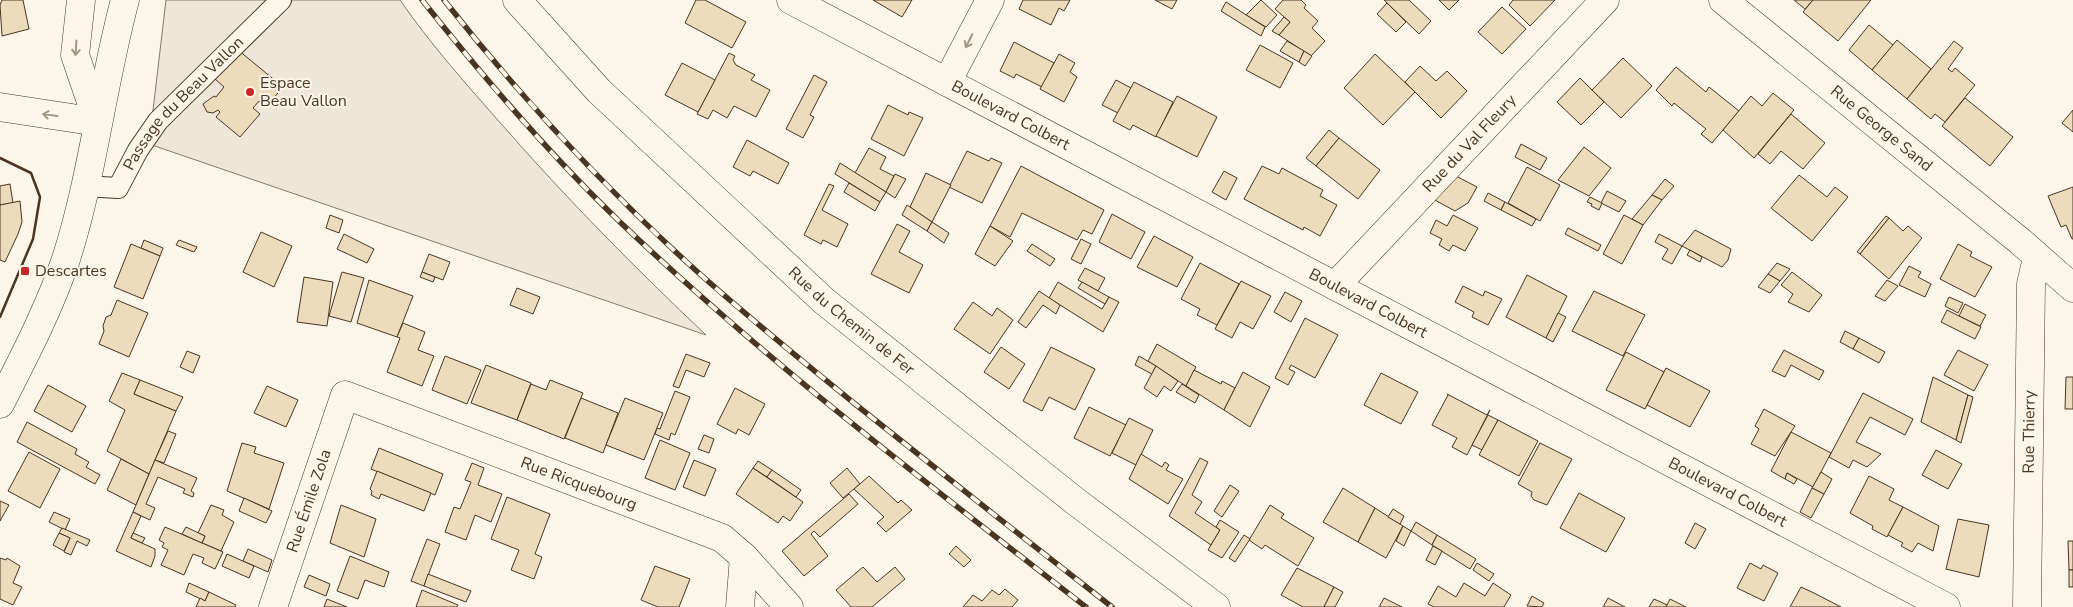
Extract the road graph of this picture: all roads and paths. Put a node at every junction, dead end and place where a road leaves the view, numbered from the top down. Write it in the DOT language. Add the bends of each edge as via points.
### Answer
graph roads {
  1 [pos="81,0"];
  2 [pos="114,0"];
  3 [pos="126,0"];
  4 [pos="281,0"];
  5 [pos="517,0"];
  6 [pos="791,0"];
  7 [pos="990,0"];
  8 [pos="1605,0"];
  9 [pos="1723,0"];
  10 [pos="114,42"];
  11 [pos="948,82"];
  12 [pos="0,107"];
  13 [pos="98,122"];
  14 [pos="84,186"];
  15 [pos="2037,258"];
  16 [pos="1335,286"];
  17 [pos="2073,288"];
  18 [pos="344,395"];
  19 [pos="0,404"];
  20 [pos="744,557"];
  21 [pos="273,607"];
  22 [pos="740,607"];
  23 [pos="788,607"];
  24 [pos="1216,607"];
  25 [pos="1946,607"];
  26 [pos="2027,607"];
  1 -- 13 [label="street, one-way" via="75,55"];
  2 -- 10 [label="street"];
  3 -- 10 [label="street"];
  4 -- 14 [label="street, Passage du Beau Vallon" via="158,121 118,188"];
  5 -- 24 [label="street, Rue du Chemin de Fer" via="599,91 824,301 1075,501"];
  6 -- 11 [label="street, Boulevard Colbert"];
  7 -- 11 [label="street, one-way"];
  8 -- 16 [label="street, Rue du Val Fleury"];
  9 -- 15 [label="street, Rue George Sand"];
  10 -- 13 [label="street"];
  11 -- 16 [label="street, Boulevard Colbert"];
  13 -- 12 [label="street, one-way"];
  13 -- 14 [label="street"];
  14 -- 19 [label="street" via="66,259"];
  15 -- 17 [label="street, Rue George Sand"];
  15 -- 26 [label="street, Rue Thierry" via="2031,284"];
  16 -- 25 [label="street, Boulevard Colbert"];
  18 -- 20 [label="street, Rue Ricquebourg" via="722,538"];
  18 -- 21 [label="street, Rue Émile Zola"];
  20 -- 22 [label="street"];
  20 -- 23 [label="street, Rue Ricquebourg"];
}
